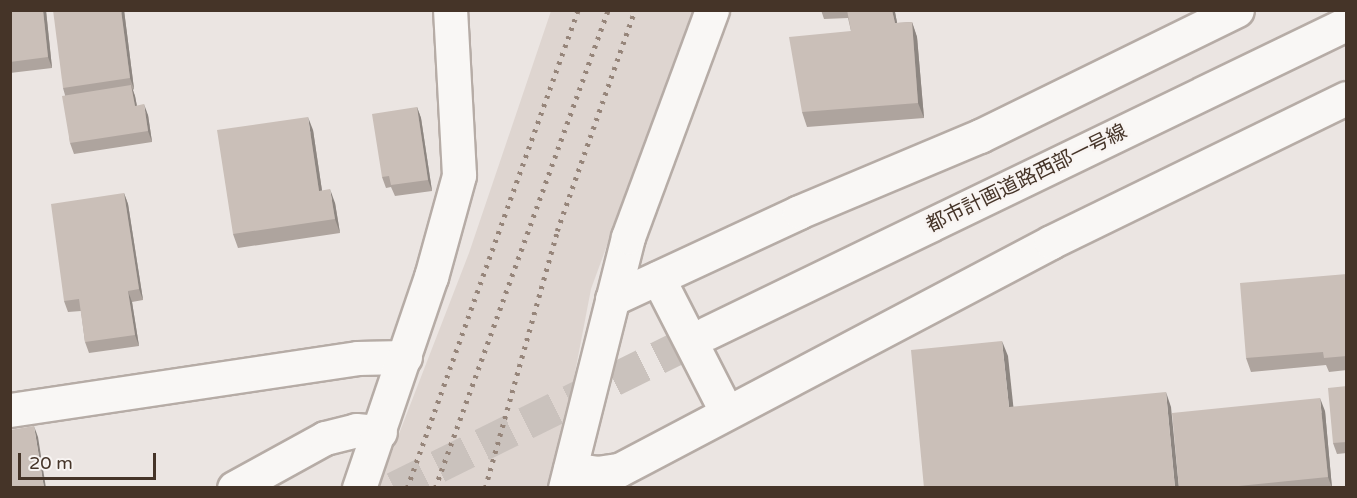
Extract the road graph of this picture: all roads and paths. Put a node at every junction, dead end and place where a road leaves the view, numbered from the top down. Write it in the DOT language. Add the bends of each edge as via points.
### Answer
graph roads {
  1 [pos="450,10"];
  2 [pos="712,10"];
  3 [pos="1237,10"];
  4 [pos="1347,24"];
  5 [pos="1347,98"];
  6 [pos="658,278"];
  7 [pos="612,298"];
  8 [pos="708,333"];
  9 [pos="405,357"];
  10 [pos="10,410"];
  11 [pos="726,411"];
  12 [pos="380,432"];
  13 [pos="567,478"];
  14 [pos="234,488"];
  15 [pos="359,488"];
  1 -- 9 [label="street" via="459,175"];
  2 -- 7 [label="street" via="632,226"];
  3 -- 6 [label="street" via="980,136 799,212"];
  4 -- 8 [label="street, 都市計画道路西部一号線"];
  5 -- 11 [label="street" via="1051,242"];
  6 -- 7 [label="street"];
  6 -- 11 [label="street"];
  7 -- 13 [label="street"];
  9 -- 10 [label="street" via="357,358"];
  9 -- 12 [label="street"];
  11 -- 13 [label="street" via="619,470"];
  12 -- 14 [label="street" via="356,430 325,438"];
  12 -- 15 [label="street"];
}
